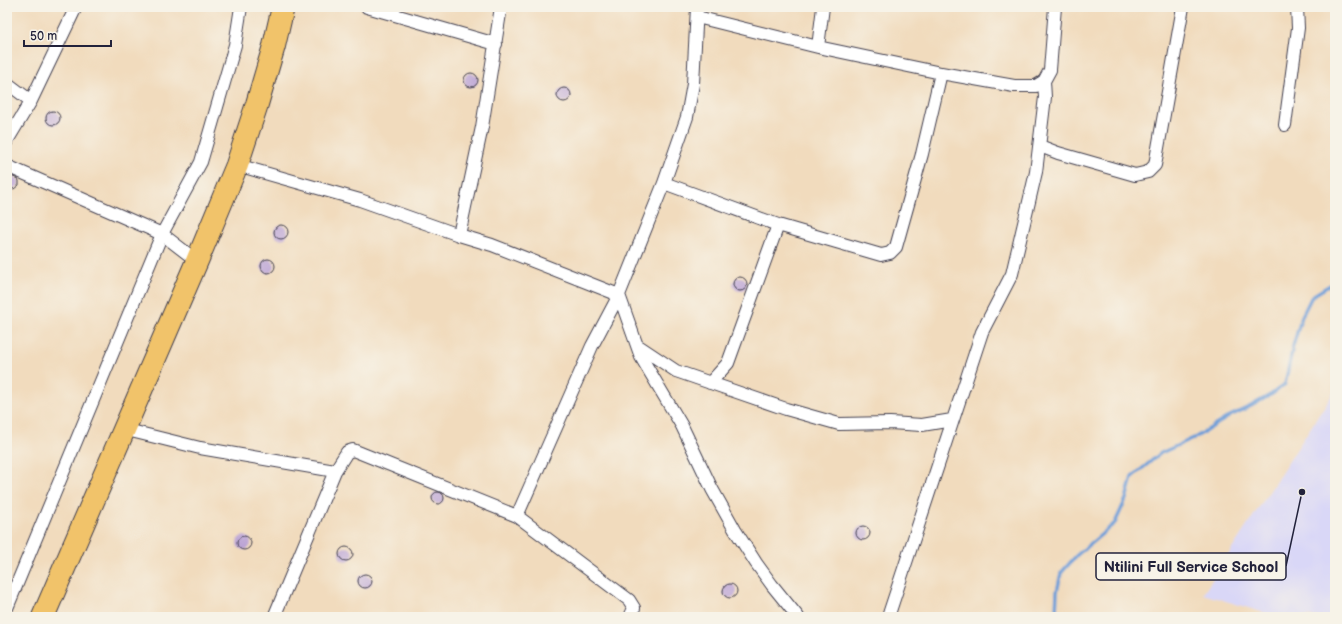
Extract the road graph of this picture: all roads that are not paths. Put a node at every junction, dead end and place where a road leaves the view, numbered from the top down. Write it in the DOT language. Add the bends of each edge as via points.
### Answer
graph roads {
  1 [pos="76,7"];
  2 [pos="241,7"];
  3 [pos="283,7"];
  4 [pos="367,7"];
  5 [pos="501,7"];
  6 [pos="823,7"];
  7 [pos="1055,7"];
  8 [pos="1183,7"];
  9 [pos="1297,7"];
  10 [pos="697,12"];
  11 [pos="496,44"];
  12 [pos="818,47"];
  13 [pos="941,72"];
  14 [pos="1044,81"];
  15 [pos="7,82"];
  16 [pos="31,102"];
  17 [pos="1285,125"];
  18 [pos="7,141"];
  19 [pos="1040,146"];
  20 [pos="237,165"];
  21 [pos="7,166"];
  22 [pos="664,183"];
  23 [pos="778,225"];
  24 [pos="162,234"];
  25 [pos="459,235"];
  26 [pos="197,261"];
  27 [pos="619,295"];
  28 [pos="637,345"];
  29 [pos="710,383"];
  30 [pos="952,420"];
  31 [pos="123,429"];
  32 [pos="335,471"];
  33 [pos="517,516"];
  34 [pos="7,608"];
  35 [pos="43,617"];
  36 [pos="274,617"];
  37 [pos="630,617"];
  38 [pos="798,617"];
  39 [pos="888,617"];
  1 -- 16 [label="street"];
  2 -- 24 [label="street" via="235,45 201,162"];
  3 -- 20 [label="highway" via="274,46"];
  4 -- 11 [label="street"];
  5 -- 11 [label="street"];
  6 -- 12 [label="street"];
  7 -- 14 [label="street" via="1050,70"];
  8 -- 19 [label="street" via="1155,165 1148,172 1135,175"];
  9 -- 17 [label="street" via="1298,28"];
  10 -- 12 [label="street"];
  10 -- 22 [label="street" via="694,84 687,117"];
  11 -- 25 [label="street" via="482,127"];
  12 -- 13 [label="street"];
  13 -- 14 [label="street" via="1014,86 1036,86"];
  13 -- 23 [label="street" via="922,154 896,247 890,253 881,255"];
  14 -- 19 [label="street"];
  15 -- 16 [label="street"];
  16 -- 18 [label="street"];
  19 -- 30 [label="street" via="1012,274 982,332"];
  20 -- 25 [label="street" via="360,200"];
  20 -- 26 [label="highway"];
  21 -- 24 [label="street"];
  22 -- 23 [label="street"];
  22 -- 27 [label="street"];
  23 -- 29 [label="street" via="728,363"];
  24 -- 26 [label="street"];
  24 -- 34 [label="street"];
  25 -- 27 [label="street" via="492,245"];
  26 -- 31 [label="highway"];
  27 -- 28 [label="street"];
  27 -- 33 [label="street" via="592,346"];
  28 -- 29 [label="street" via="676,371"];
  28 -- 38 [label="street" via="641,357 682,426 735,530 772,585"];
  29 -- 30 [label="street" via="839,424 922,425"];
  30 -- 39 [label="street"];
  31 -- 32 [label="street" via="200,448"];
  31 -- 35 [label="highway"];
  32 -- 33 [label="street" via="347,452 354,450"];
  32 -- 36 [label="street"];
  33 -- 37 [label="street" via="629,600 634,608"];
}
